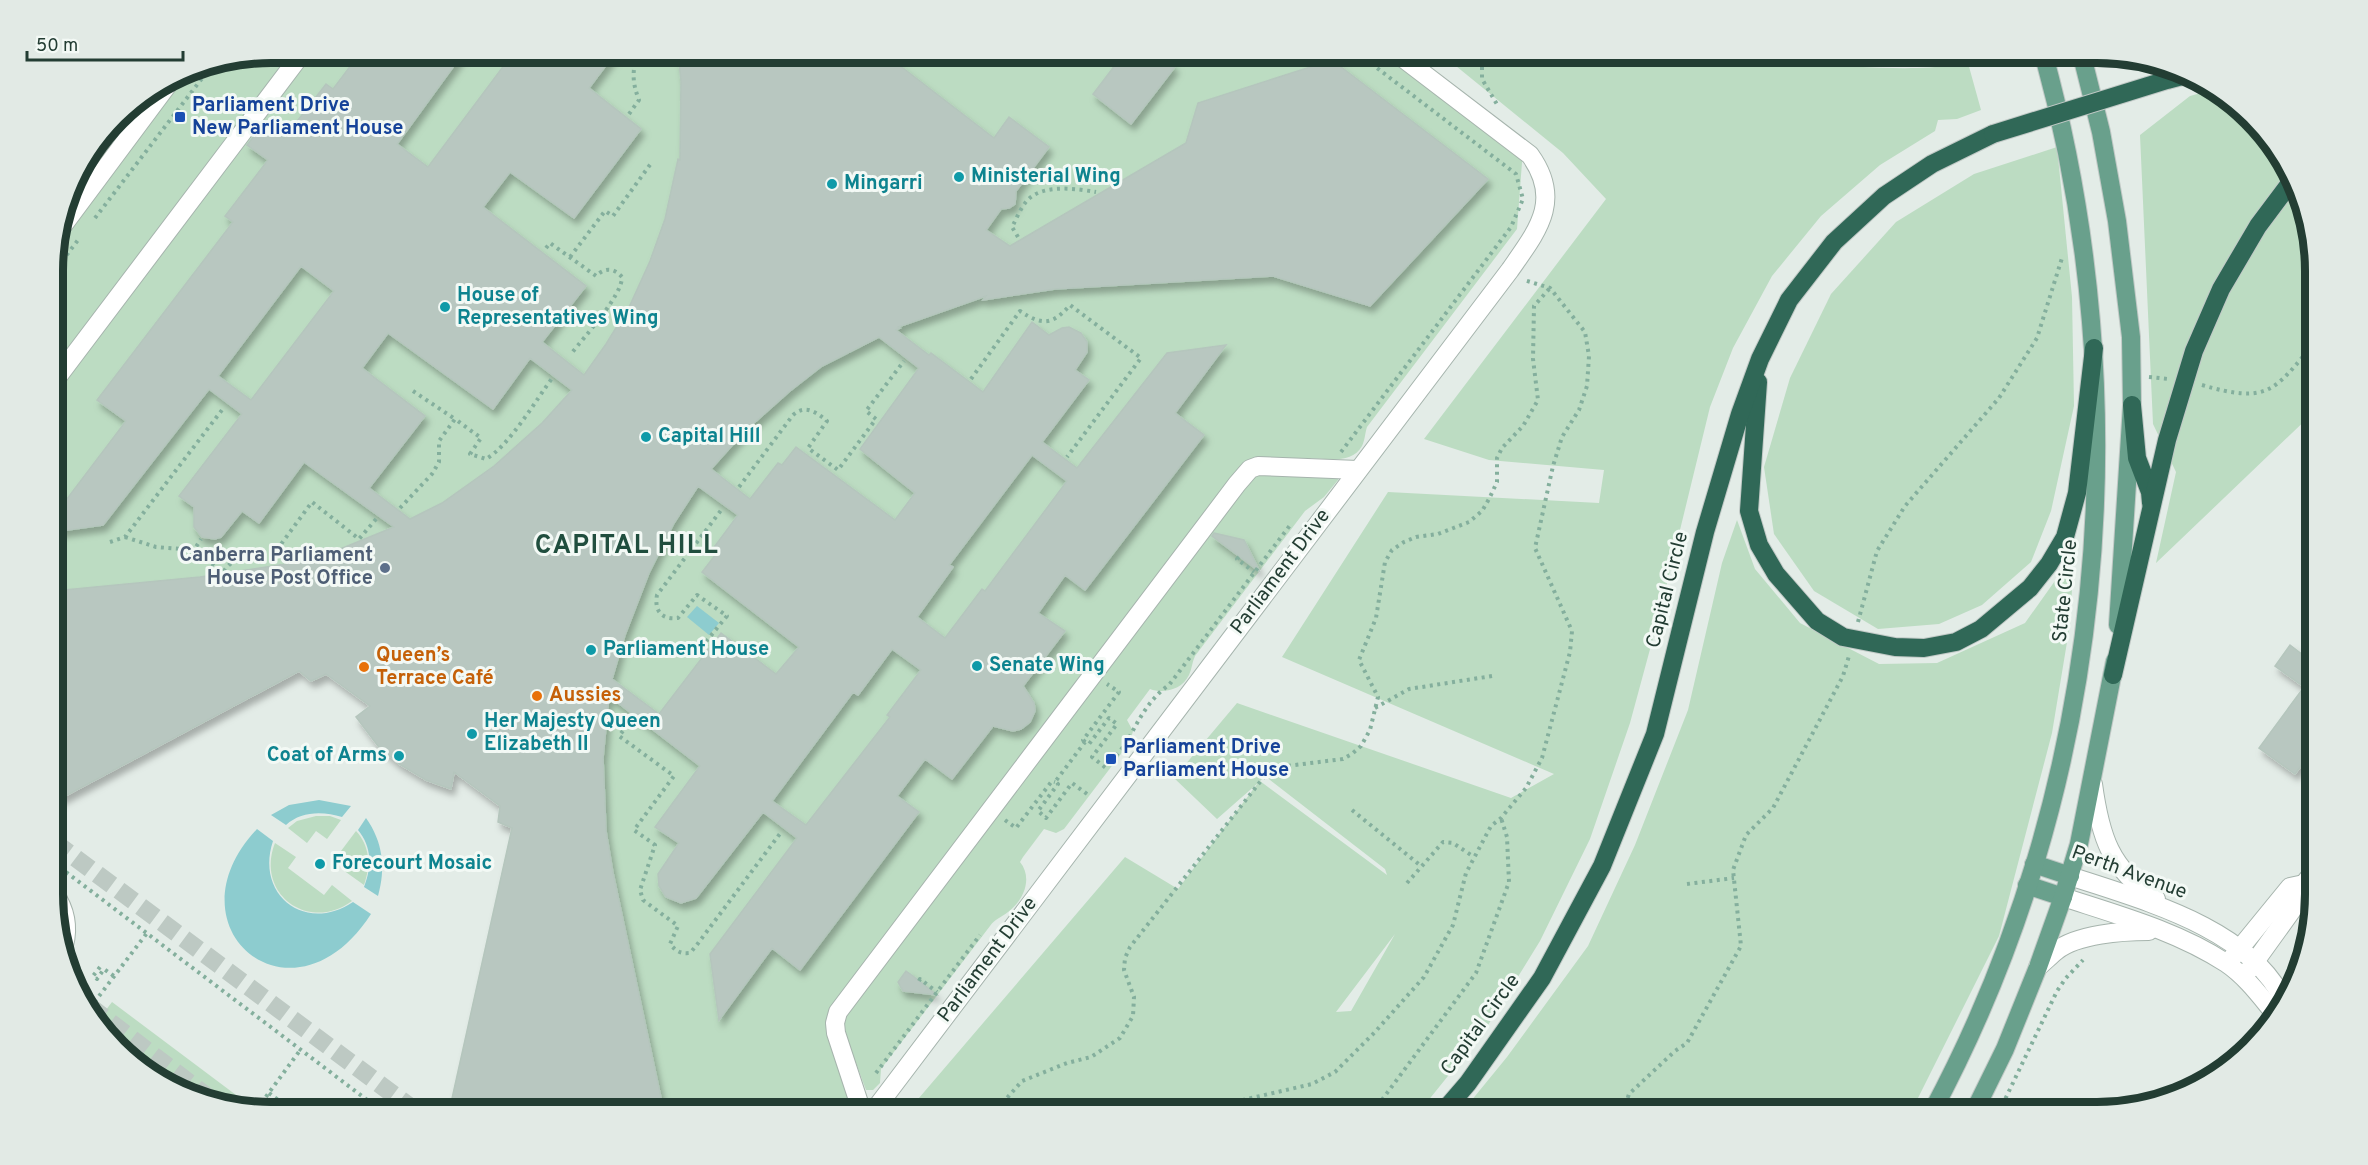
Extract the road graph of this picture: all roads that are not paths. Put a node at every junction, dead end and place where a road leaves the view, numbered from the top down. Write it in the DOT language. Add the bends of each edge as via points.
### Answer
graph roads {
  1 [pos="295,63"];
  2 [pos="1409,63"];
  3 [pos="2046,63"];
  4 [pos="2084,63"];
  5 [pos="2174,78"];
  6 [pos="160,95"];
  7 [pos="2287,187"];
  8 [pos="71,215"];
  9 [pos="2094,348"];
  10 [pos="1760,359"];
  11 [pos="63,370"];
  12 [pos="2132,405"];
  13 [pos="1359,470"];
  14 [pos="2151,507"];
  15 [pos="2113,675"];
  16 [pos="2092,782"];
  17 [pos="2034,864"];
  18 [pos="2305,873"];
  19 [pos="2070,876"];
  20 [pos="2305,879"];
  21 [pos="2028,885"];
  22 [pos="2063,897"];
  23 [pos="2176,911"];
  24 [pos="2168,933"];
  25 [pos="2240,949"];
  26 [pos="2255,962"];
  27 [pos="2227,964"];
  28 [pos="2038,967"];
  29 [pos="2242,977"];
  30 [pos="2279,994"];
  31 [pos="2270,1009"];
  32 [pos="859,1102"];
  33 [pos="881,1102"];
  34 [pos="1451,1102"];
  35 [pos="1937,1102"];
  36 [pos="1979,1102"];
  1 -- 11 [label="street"];
  2 -- 13 [label="street, Parliament Drive" via="1530,155 1543,178 1545,203 1539,228 1510,270"];
  3 -- 9 [label="main road, State Circle" via="2074,183"];
  4 -- 12 [label="main road" via="2117,221 2131,337"];
  5 -- 10 [label="highway, Capital Circle, bridge" via="1993,134 1932,164 1884,196 1834,242 1789,300"];
  6 -- 8 [label="street"];
  7 -- 14 [label="highway" via="2258,226 2221,289 2194,351 2166,440"];
  9 -- 10 [label="highway" via="2077,493 2065,537 2030,588 2006,609 1956,642 1924,648 1854,640 1817,621 1776,574 1759,545 1749,511"];
  9 -- 17 [label="main road, State Circle" via="2097,456 2087,615 2070,723"];
  10 -- 34 [label="highway, Capital Circle" via="1705,532 1655,734 1602,866 1542,978"];
  12 -- 14 [label="highway" via="2137,458 2150,492"];
  12 -- 15 [label="main road"];
  13 -- 32 [label="street" via="1258,466 1250,469 1238,484 838,1012 836,1029"];
  13 -- 33 [label="street, Parliament Drive"];
  14 -- 15 [label="highway"];
  15 -- 16 [label="main road"];
  16 -- 19 [label="main road"];
  16 -- 23 [label="street" via="2101,832 2117,863 2140,888"];
  17 -- 19 [label="main road, Perth Avenue"];
  17 -- 21 [label="main road, State Circle"];
  18 -- 25 [label="street"];
  19 -- 22 [label="main road"];
  19 -- 23 [label="street, Perth Avenue"];
  20 -- 26 [label="street" via="2300,899"];
  21 -- 22 [label="main road"];
  21 -- 35 [label="main road, State Circle" via="1984,1004"];
  22 -- 24 [label="street"];
  22 -- 28 [label="main road"];
  23 -- 25 [label="street, Perth Avenue"];
  24 -- 27 [label="street"];
  24 -- 28 [label="street" via="2123,932 2075,941"];
  25 -- 26 [label="street, Perth Avenue"];
  25 -- 27 [label="street"];
  26 -- 29 [label="street"];
  26 -- 30 [label="street, Perth Avenue"];
  27 -- 29 [label="street"];
  28 -- 36 [label="main road"];
  29 -- 31 [label="street"];
}
